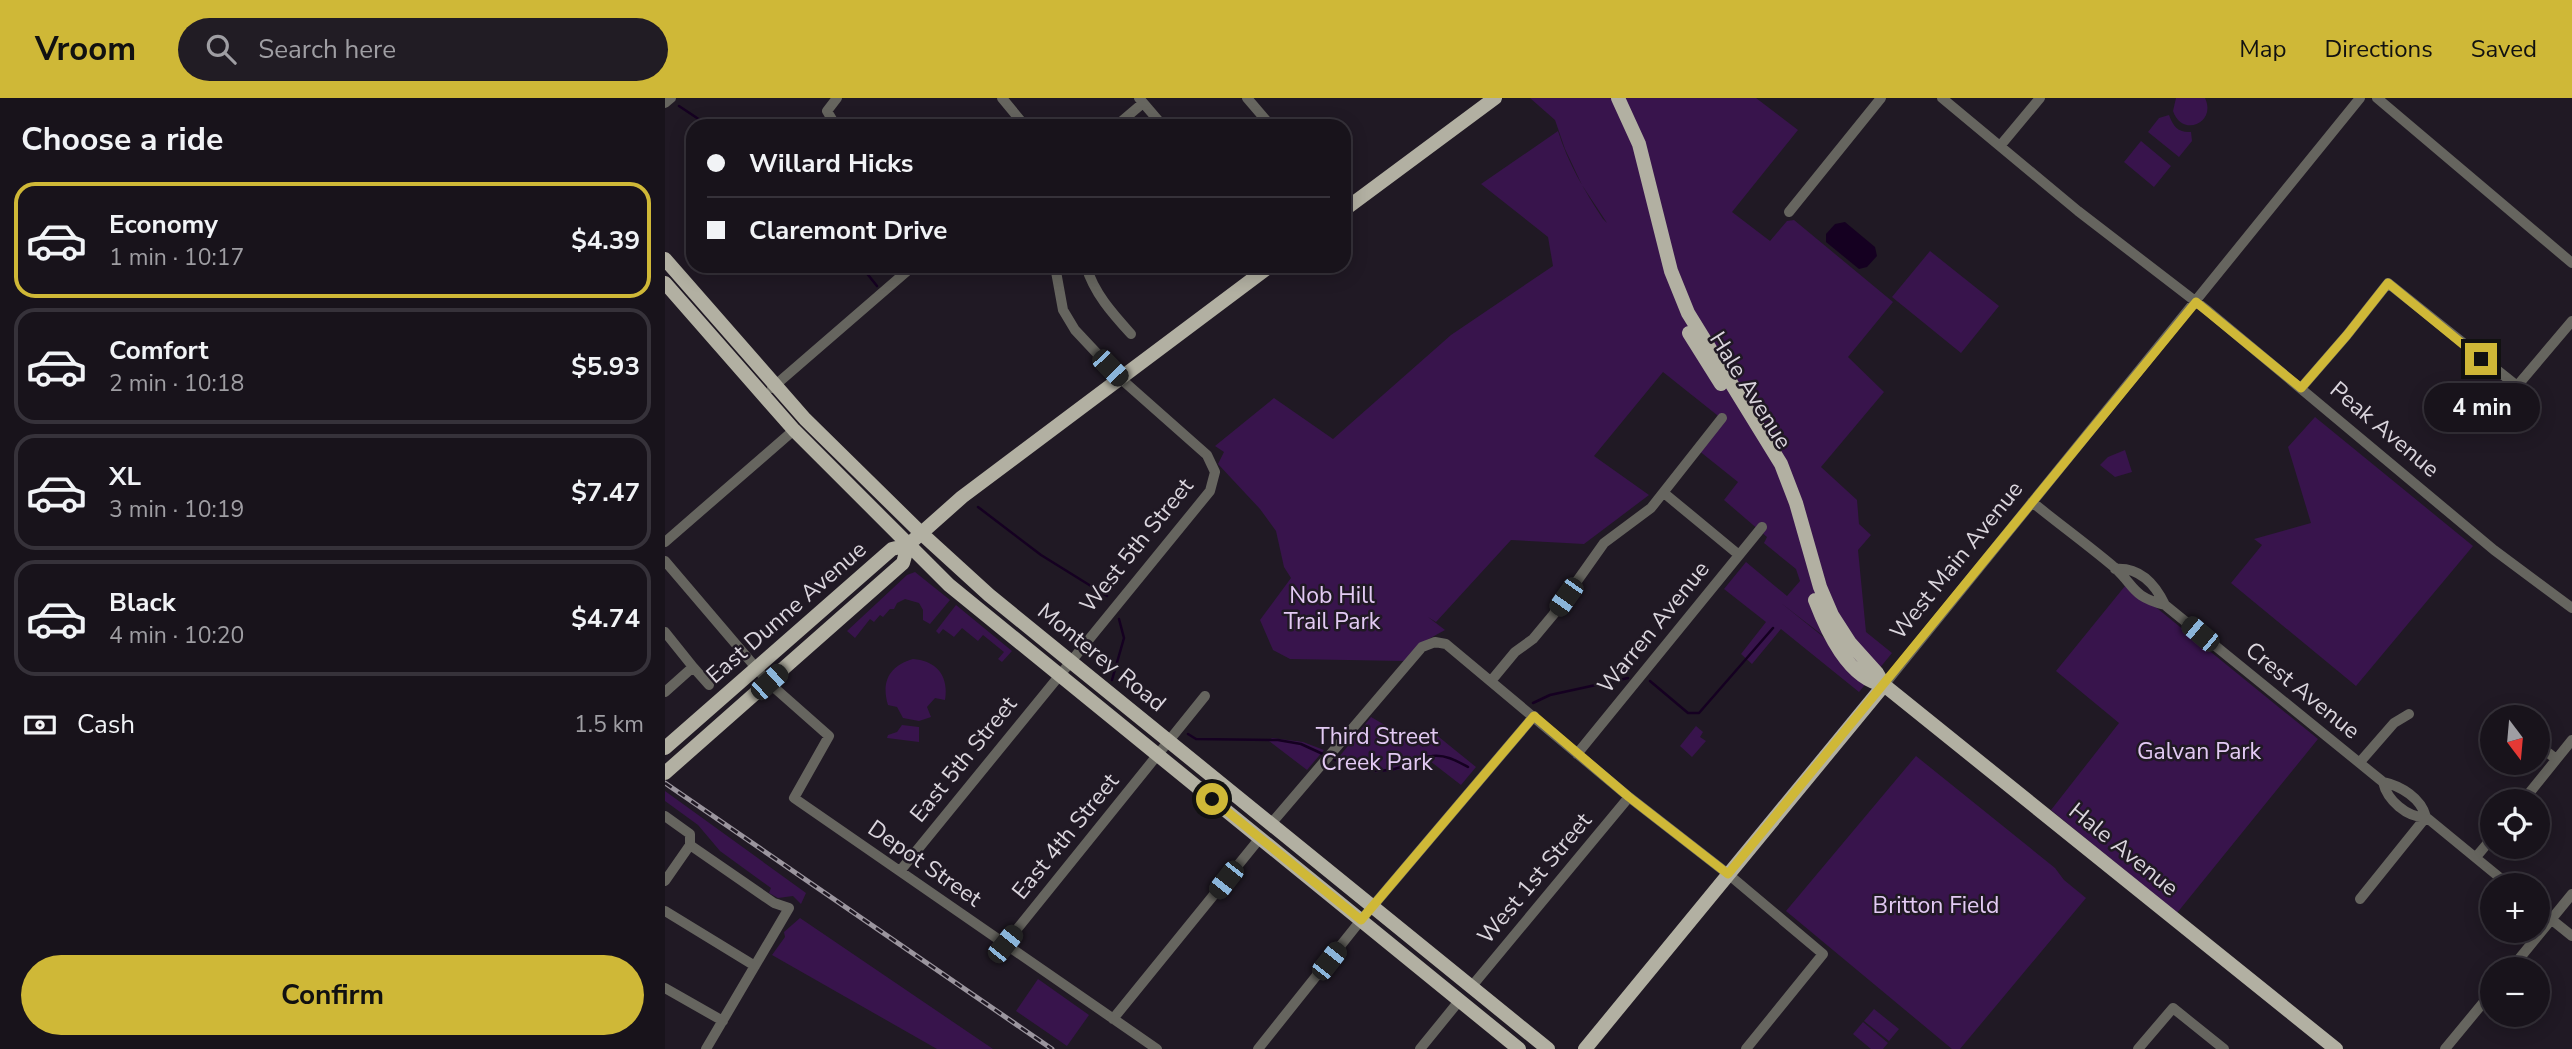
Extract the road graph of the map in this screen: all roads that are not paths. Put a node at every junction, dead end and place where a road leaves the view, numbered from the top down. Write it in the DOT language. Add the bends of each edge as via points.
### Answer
graph roads {
  1 [pos="671,98"];
  2 [pos="837,98"];
  3 [pos="1002,98"];
  4 [pos="1247,98"];
  5 [pos="1495,98"];
  6 [pos="1609,98"];
  7 [pos="1618,98"];
  8 [pos="1881,98"];
  9 [pos="1941,98"];
  10 [pos="2040,98"];
  11 [pos="2360,98"];
  12 [pos="2377,98"];
  13 [pos="1141,101"];
  14 [pos="665,103"];
  15 [pos="832,119"];
  16 [pos="1019,119"];
  17 [pos="1123,119"];
  18 [pos="1157,119"];
  19 [pos="1265,119"];
  20 [pos="2000,146"];
  21 [pos="1351,205"];
  22 [pos="1789,212"];
  23 [pos="665,259"];
  24 [pos="2572,263"];
  25 [pos="905,273"];
  26 [pos="1056,273"];
  27 [pos="1089,273"];
  28 [pos="1261,273"];
  29 [pos="665,283"];
  30 [pos="2196,302"];
  31 [pos="2572,321"];
  32 [pos="1131,334"];
  33 [pos="1120,378"];
  34 [pos="747,379"];
  35 [pos="775,386"];
  36 [pos="2301,388"];
  37 [pos="1722,418"];
  38 [pos="794,430"];
  39 [pos="1664,493"];
  40 [pos="2032,502"];
  41 [pos="1762,527"];
  42 [pos="921,533"];
  43 [pos="665,542"];
  44 [pos="908,545"];
  45 [pos="1739,555"];
  46 [pos="665,561"];
  47 [pos="2115,569"];
  48 [pos="2165,605"];
  49 [pos="2572,608"];
  50 [pos="665,632"];
  51 [pos="1070,661"];
  52 [pos="693,667"];
  53 [pos="757,668"];
  54 [pos="1059,674"];
  55 [pos="1491,681"];
  56 [pos="769,682"];
  57 [pos="709,685"];
  58 [pos="1884,685"];
  59 [pos="665,692"];
  60 [pos="1205,696"];
  61 [pos="2409,714"];
  62 [pos="1534,716"];
  63 [pos="2572,740"];
  64 [pos="1168,741"];
  65 [pos="665,748"];
  66 [pos="1577,754"];
  67 [pos="2550,754"];
  68 [pos="1157,755"];
  69 [pos="2556,759"];
  70 [pos="2360,762"];
  71 [pos="665,773"];
  72 [pos="2383,782"];
  73 [pos="2532,789"];
  74 [pos="1629,797"];
  75 [pos="665,816"];
  76 [pos="2426,817"];
  77 [pos="1270,825"];
  78 [pos="1260,838"];
  79 [pos="690,845"];
  80 [pos="2480,852"];
  81 [pos="2476,857"];
  82 [pos="900,871"];
  83 [pos="2495,873"];
  84 [pos="1728,874"];
  85 [pos="665,881"];
  86 [pos="2572,894"];
  87 [pos="2360,899"];
  88 [pos="1372,907"];
  89 [pos="665,911"];
  90 [pos="2551,919"];
  91 [pos="1361,920"];
  92 [pos="2572,936"];
  93 [pos="1005,944"];
  94 [pos="2520,957"];
  95 [pos="755,966"];
  96 [pos="1472,986"];
  97 [pos="665,988"];
  98 [pos="1459,1001"];
  99 [pos="2480,1007"];
  100 [pos="1113,1019"];
  101 [pos="723,1021"];
  102 [pos="706,1049"];
  103 [pos="1157,1049"];
  104 [pos="1258,1049"];
  105 [pos="1420,1049"];
  106 [pos="1519,1049"];
  107 [pos="1548,1049"];
  108 [pos="1585,1049"];
  109 [pos="1746,1049"];
  110 [pos="2138,1049"];
  111 [pos="2224,1049"];
  112 [pos="2336,1049"];
  113 [pos="2445,1049"];
  1 -- 14 [label="street"];
  2 -- 15 [label="street" via="827,111"];
  3 -- 16 [label="street"];
  4 -- 19 [label="street"];
  5 -- 21 [label="main road"];
  6 -- 58 [label="main road, Hale Avenue" via="1631,148 1661,273 1679,317 1773,468 1823,619 1844,655 1871,682"];
  7 -- 58 [label="main road, Hale Avenue" via="1639,145 1671,271 1688,313 1781,464 1832,615"];
  8 -- 22 [label="street"];
  9 -- 20 [label="street, Peak Avenue"];
  10 -- 20 [label="street"];
  11 -- 30 [label="street, West Main Avenue"];
  12 -- 24 [label="street"];
  13 -- 17 [label="street"];
  13 -- 18 [label="street"];
  20 -- 30 [label="street, Peak Avenue"];
  23 -- 35 [label="main road, Monterey Road"];
  25 -- 35 [label="street"];
  26 -- 33 [label="street" via="1063,310 1075,330"];
  27 -- 32 [label="street" via="1108,308"];
  28 -- 33 [label="main road"];
  29 -- 34 [label="main road, Monterey Road"];
  30 -- 36 [label="street, Peak Avenue"];
  30 -- 40 [label="street, West Main Avenue"];
  31 -- 36 [label="street" via="2517,386 2388,283"];
  33 -- 42 [label="main road"];
  33 -- 51 [label="street, West 5th Street" via="1207,455 1215,472 1210,491"];
  34 -- 35 [label="street" via="759,380 768,389"];
  34 -- 38 [label="main road, Monterey Road"];
  35 -- 42 [label="main road, Monterey Road"];
  36 -- 49 [label="street, Peak Avenue" via="2494,550"];
  37 -- 39 [label="street"];
  38 -- 43 [label="street"];
  38 -- 44 [label="main road, Monterey Road"];
  39 -- 45 [label="street"];
  39 -- 55 [label="street" via="1604,543 1553,615"];
  40 -- 47 [label="street, Crest Avenue"];
  40 -- 58 [label="street, West Main Avenue"];
  41 -- 45 [label="street, Warren Avenue"];
  42 -- 44 [label="main road"];
  42 -- 51 [label="main road, Monterey Road"];
  44 -- 53 [label="main road, East Dunne Avenue" via="892,549"];
  44 -- 54 [label="main road, Monterey Road" via="961,595"];
  44 -- 56 [label="main road, East Dunne Avenue" via="903,563"];
  45 -- 66 [label="street, Warren Avenue"];
  46 -- 53 [label="street"];
  47 -- 48 [label="street, Crest Avenue" via="2144,598"];
  47 -- 48 [label="street, Crest Avenue" via="2127,568 2147,579"];
  48 -- 70 [label="street, Crest Avenue"];
  50 -- 52 [label="street"];
  51 -- 54 [label="street, West 5th Street"];
  51 -- 64 [label="main road, Monterey Road"];
  52 -- 57 [label="street"];
  52 -- 59 [label="street"];
  53 -- 56 [label="street"];
  53 -- 65 [label="main road, East Dunne Avenue"];
  54 -- 68 [label="main road, Monterey Road"];
  54 -- 82 [label="street, East 5th Street"];
  55 -- 62 [label="street"];
  55 -- 77 [label="street" via="1446,644 1422,647"];
  56 -- 71 [label="main road, East Dunne Avenue"];
  56 -- 82 [label="street, Depot Street" via="829,736 793,799"];
  58 -- 84 [label="main road, West Main Avenue"];
  58 -- 112 [label="main road, Hale Avenue"];
  60 -- 64 [label="street, East 4th Street"];
  61 -- 70 [label="street" via="2394,723"];
  62 -- 66 [label="street"];
  62 -- 88 [label="street"];
  63 -- 69 [label="street"];
  64 -- 68 [label="street, East 4th Street"];
  64 -- 77 [label="main road, Monterey Road"];
  66 -- 74 [label="street"];
  67 -- 69 [label="street"];
  68 -- 78 [label="main road, Monterey Road"];
  68 -- 93 [label="street, East 4th Street"];
  69 -- 73 [label="street"];
  70 -- 72 [label="street, Crest Avenue"];
  72 -- 76 [label="street, Crest Avenue" via="2410,794"];
  72 -- 76 [label="street, Crest Avenue" via="2402,809"];
  74 -- 84 [label="street"];
  74 -- 96 [label="street, West 1st Street"];
  75 -- 79 [label="street" via="690,834"];
  76 -- 81 [label="street, Crest Avenue"];
  76 -- 87 [label="street"];
  77 -- 88 [label="main road, Monterey Road"];
  78 -- 91 [label="main road, Monterey Road"];
  78 -- 100 [label="street"];
  79 -- 85 [label="street"];
  79 -- 95 [label="street" via="774,903 789,908"];
  80 -- 81 [label="street"];
  81 -- 83 [label="street, Crest Avenue"];
  82 -- 93 [label="street, Depot Street"];
  84 -- 108 [label="main road, West Main Avenue"];
  84 -- 109 [label="street" via="1823,954"];
  86 -- 90 [label="street"];
  88 -- 91 [label="street"];
  88 -- 96 [label="main road, Monterey Road"];
  89 -- 95 [label="street"];
  90 -- 92 [label="street"];
  90 -- 94 [label="street"];
  91 -- 98 [label="main road, Monterey Road"];
  91 -- 104 [label="street"];
  93 -- 100 [label="street, Depot Street"];
  95 -- 101 [label="street"];
  96 -- 107 [label="main road, Monterey Road"];
  97 -- 101 [label="street"];
  98 -- 105 [label="street"];
  98 -- 106 [label="main road, Monterey Road"];
  99 -- 113 [label="street"];
  100 -- 103 [label="street, Depot Street"];
  101 -- 102 [label="street"];
  110 -- 111 [label="street" via="2173,1007"];
}
